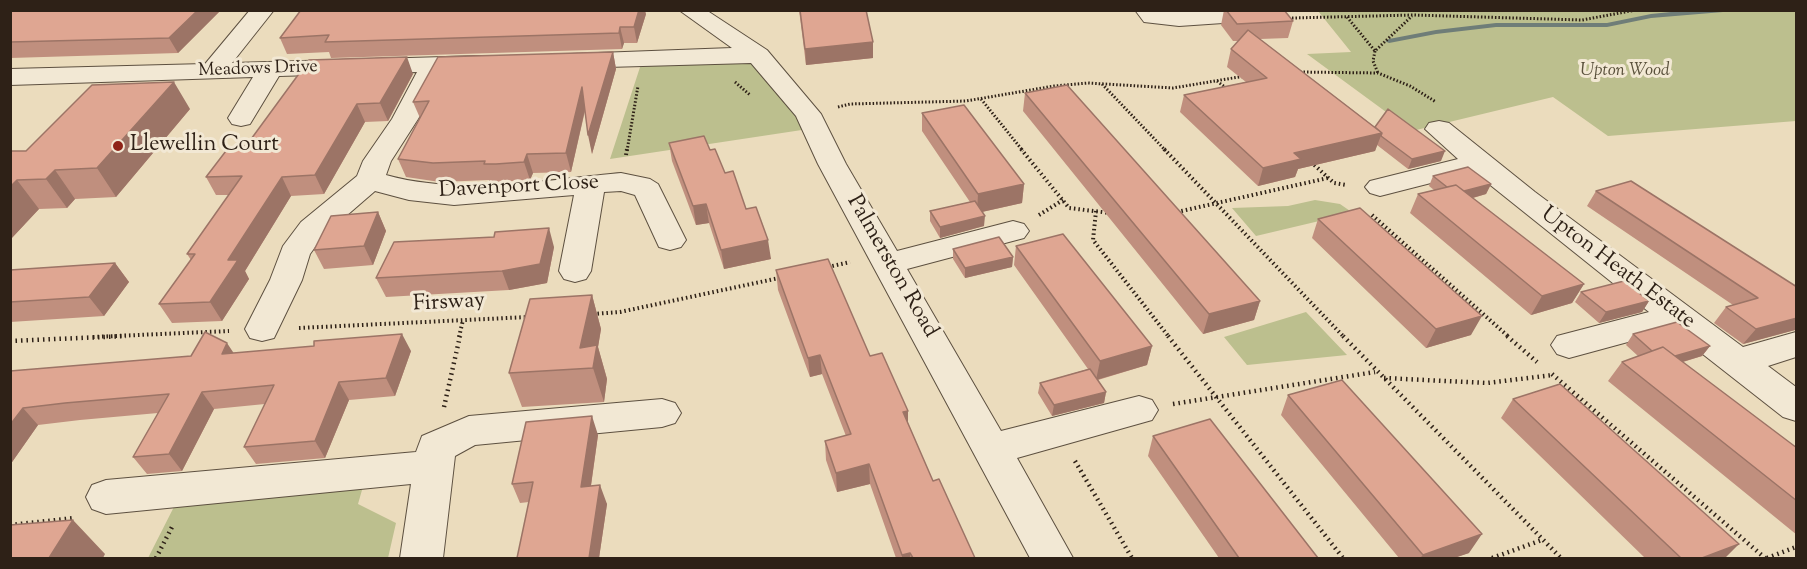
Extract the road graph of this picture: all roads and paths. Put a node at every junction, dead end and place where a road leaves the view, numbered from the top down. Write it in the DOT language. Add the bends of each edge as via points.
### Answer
graph roads {
  1 [pos="263,10"];
  2 [pos="690,10"];
  3 [pos="1636,10"];
  4 [pos="1149,14"];
  5 [pos="1413,15"];
  6 [pos="1347,17"];
  7 [pos="1286,18"];
  8 [pos="1375,51"];
  9 [pos="758,55"];
  10 [pos="643,58"];
  11 [pos="550,61"];
  12 [pos="503,63"];
  13 [pos="434,65"];
  14 [pos="272,69"];
  15 [pos="212,71"];
  16 [pos="1298,72"];
  17 [pos="1378,73"];
  18 [pos="1252,75"];
  19 [pos="10,77"];
  20 [pos="1217,81"];
  21 [pos="1101,84"];
  22 [pos="1234,96"];
  23 [pos="981,98"];
  24 [pos="808,114"];
  25 [pos="241,118"];
  26 [pos="1439,129"];
  27 [pos="1303,156"];
  28 [pos="1480,162"];
  29 [pos="1329,178"];
  30 [pos="370,180"];
  31 [pos="621,182"];
  32 [pos="591,185"];
  33 [pos="1367,195"];
  34 [pos="1215,205"];
  35 [pos="1096,211"];
  36 [pos="1166,212"];
  37 [pos="1114,213"];
  38 [pos="1013,231"];
  39 [pos="670,240"];
  40 [pos="886,259"];
  41 [pos="827,267"];
  42 [pos="575,271"];
  43 [pos="781,277"];
  44 [pos="586,314"];
  45 [pos="530,316"];
  46 [pos="1678,316"];
  47 [pos="463,320"];
  48 [pos="262,329"];
  49 [pos="10,341"];
  50 [pos="1797,344"];
  51 [pos="1569,345"];
  52 [pos="1738,362"];
  53 [pos="1376,371"];
  54 [pos="1553,375"];
  55 [pos="1383,378"];
  56 [pos="1216,397"];
  57 [pos="1797,407"];
  58 [pos="1139,410"];
  59 [pos="662,413"];
  60 [pos="1058,431"];
  61 [pos="992,449"];
  62 [pos="434,456"];
  63 [pos="106,497"];
  64 [pos="10,525"];
  65 [pos="1542,540"];
  66 [pos="1797,547"];
  67 [pos="422,558"];
  68 [pos="1052,558"];
  69 [pos="1132,558"];
  70 [pos="1343,558"];
  71 [pos="1492,558"];
  72 [pos="1561,558"];
  73 [pos="1766,558"];
  1 -- 15 [label="street"];
  2 -- 9 [label="street, Palmerston Road"];
  3 -- 5 [label="path" via="1582,20"];
  4 -- 7 [label="street" via="1179,19 1280,12"];
  5 -- 6 [label="path"];
  5 -- 8 [label="path"];
  6 -- 7 [label="path"];
  6 -- 8 [label="path"];
  8 -- 17 [label="path" via="1373,61"];
  9 -- 10 [label="street"];
  9 -- 24 [label="street, Palmerston Road"];
  10 -- 11 [label="street"];
  10 -- 31 [label="path"];
  12 -- 13 [label="street, Meadows Drive"];
  13 -- 14 [label="street, Meadows Drive"];
  13 -- 30 [label="street" via="377,161"];
  14 -- 15 [label="street, Meadows Drive"];
  14 -- 25 [label="street"];
  15 -- 19 [label="street, Meadows Drive"];
  16 -- 17 [label="path"];
  17 -- 26 [label="path" via="1410,86 1458,115"];
  18 -- 20 [label="path"];
  20 -- 21 [label="path" via="1173,88"];
  20 -- 22 [label="path"];
  21 -- 23 [label="path" via="1054,86"];
  21 -- 34 [label="path"];
  23 -- 24 [label="path" via="850,104"];
  23 -- 35 [label="path" via="1069,208"];
  24 -- 40 [label="street, Palmerston Road"];
  26 -- 28 [label="street, Upton Heath Estate"];
  27 -- 29 [label="path"];
  28 -- 33 [label="street"];
  28 -- 46 [label="street, Upton Heath Estate"];
  29 -- 33 [label="path"];
  29 -- 34 [label="path"];
  30 -- 32 [label="street, Davenport Close" via="409,191 454,195"];
  30 -- 48 [label="street" via="312,229 294,253 286,280"];
  31 -- 32 [label="street, Davenport Close"];
  31 -- 39 [label="street" via="648,190"];
  32 -- 42 [label="street"];
  33 -- 54 [label="path"];
  34 -- 36 [label="path"];
  34 -- 53 [label="path"];
  35 -- 37 [label="path"];
  35 -- 56 [label="path" via="1093,240"];
  38 -- 40 [label="street"];
  40 -- 41 [label="path"];
  40 -- 61 [label="street, Palmerston Road"];
  43 -- 44 [label="path" via="620,312"];
  45 -- 47 [label="path, Firsway"];
  46 -- 51 [label="street"];
  46 -- 52 [label="street, Upton Heath Estate"];
  47 -- 48 [label="path, Firsway"];
  47 -- 62 [label="path"];
  48 -- 49 [label="path, Firsway"];
  50 -- 52 [label="street"];
  51 -- 54 [label="path" via="1576,362"];
  52 -- 57 [label="street, Upton Heath Estate"];
  53 -- 55 [label="path"];
  53 -- 56 [label="path"];
  54 -- 55 [label="path" via="1487,383"];
  54 -- 73 [label="path"];
  55 -- 65 [label="path"];
  56 -- 58 [label="path"];
  56 -- 70 [label="path"];
  58 -- 60 [label="street"];
  59 -- 62 [label="street" via="469,431"];
  60 -- 61 [label="street"];
  60 -- 69 [label="path"];
  61 -- 68 [label="street, Palmerston Road"];
  62 -- 63 [label="street"];
  62 -- 67 [label="street"];
  63 -- 64 [label="path" via="96,516"];
  65 -- 71 [label="path"];
  65 -- 72 [label="path"];
  66 -- 73 [label="path"];
}
